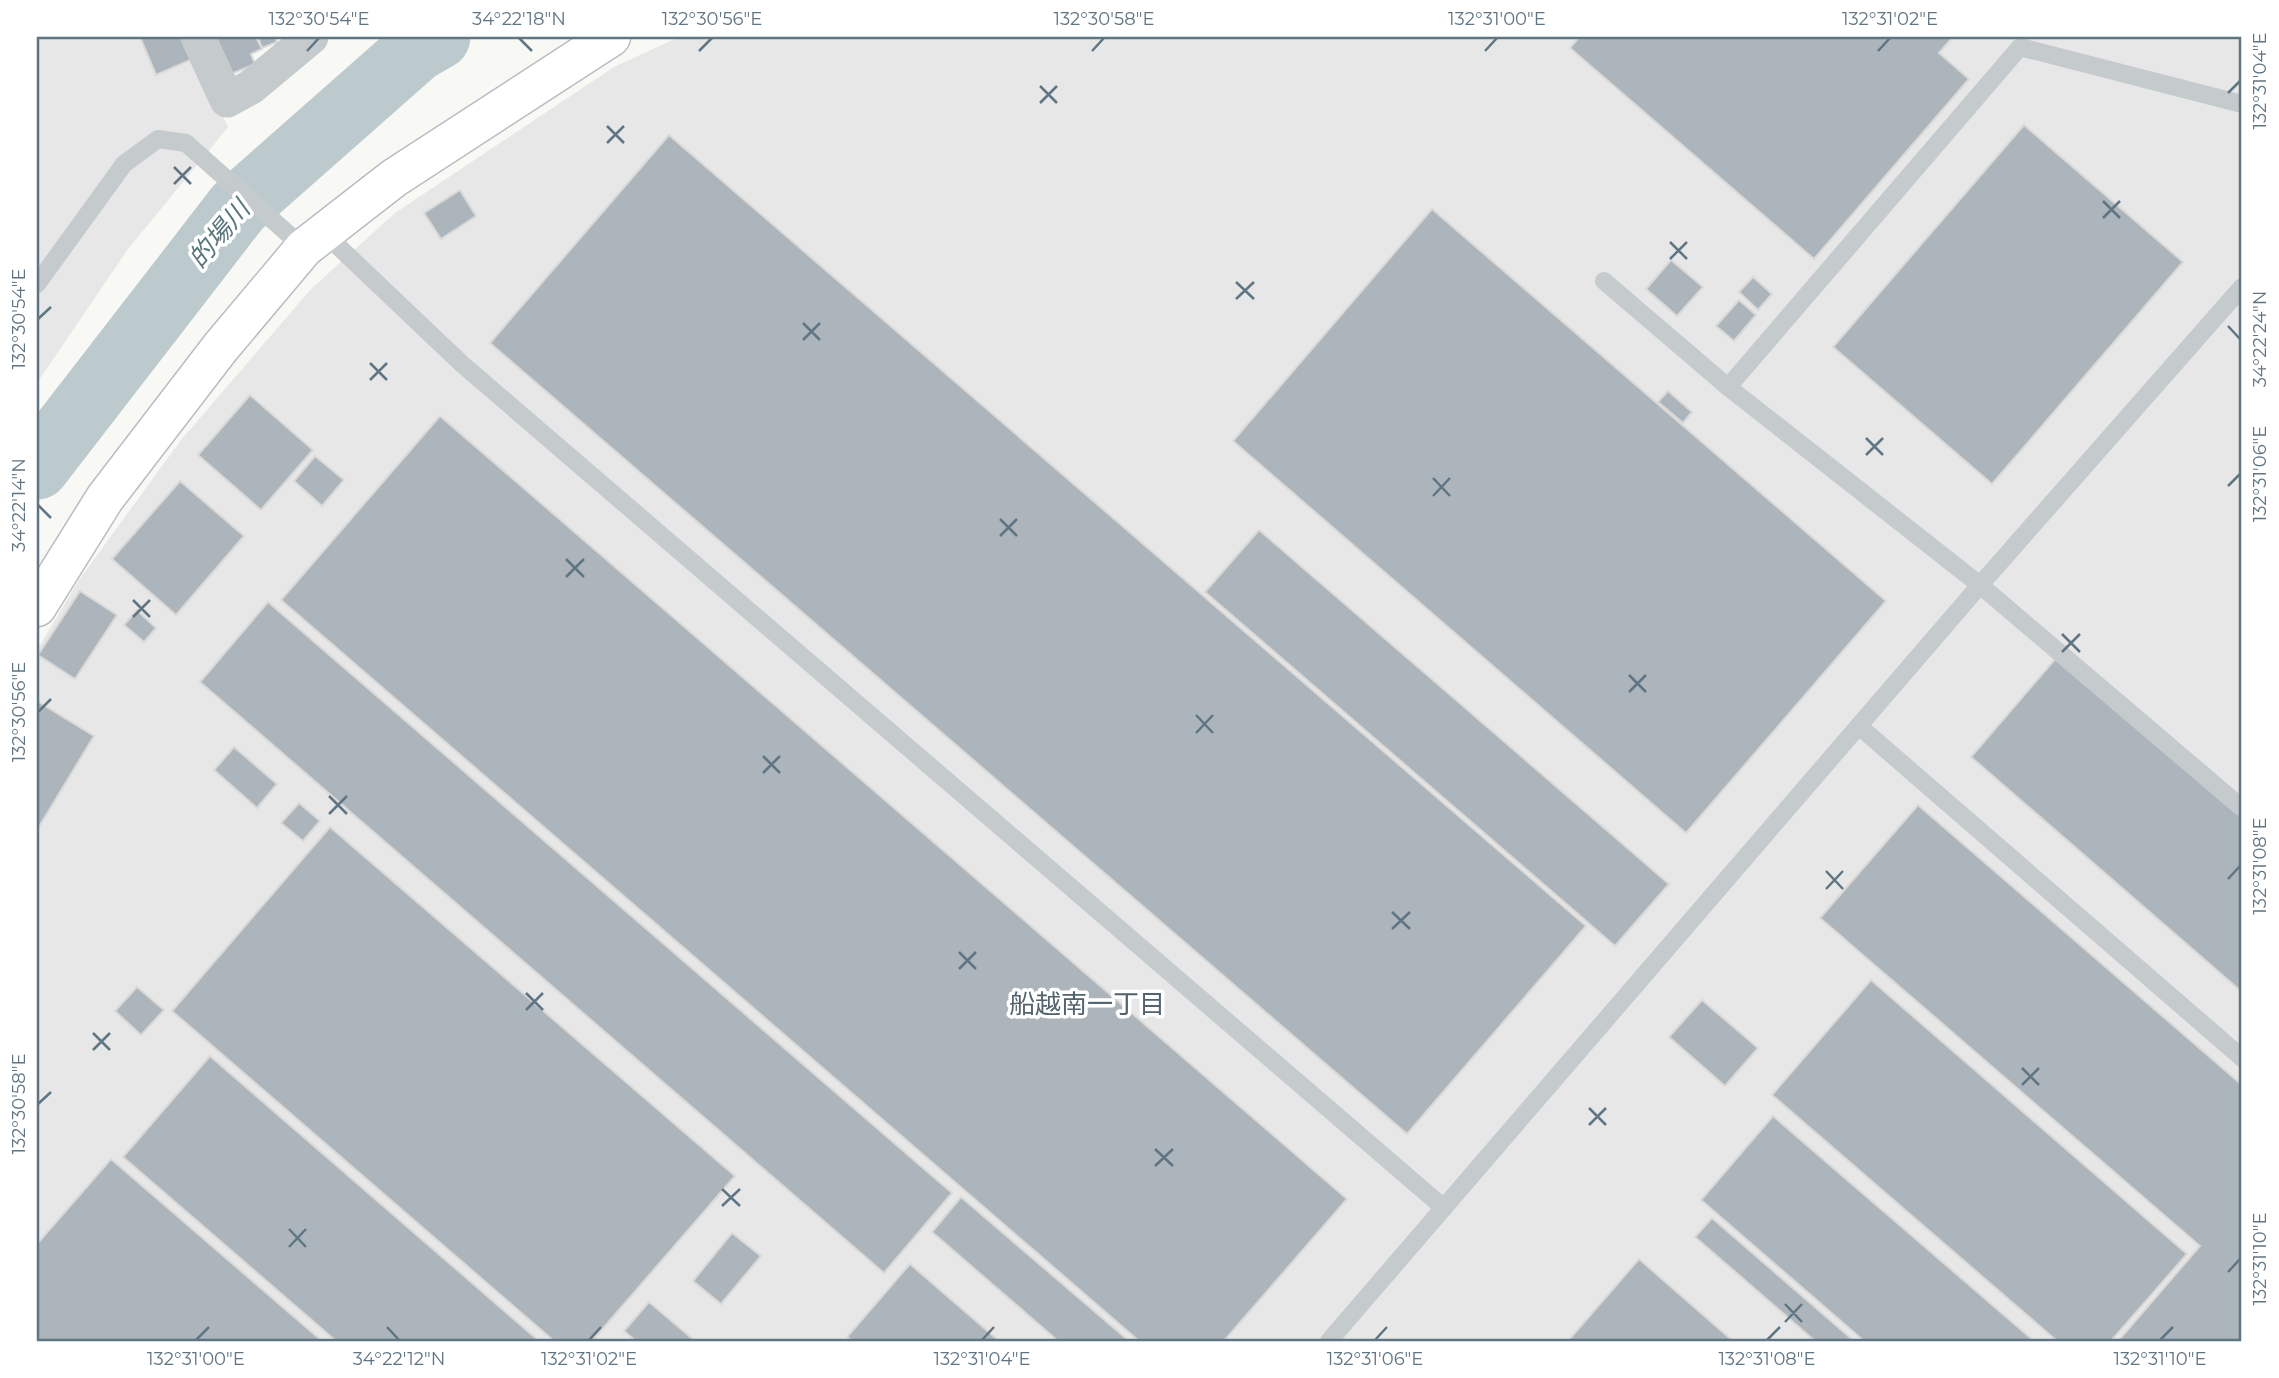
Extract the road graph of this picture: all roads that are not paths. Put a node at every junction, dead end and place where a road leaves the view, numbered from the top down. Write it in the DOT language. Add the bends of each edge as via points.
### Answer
graph roads {
  1 [pos="198,37"];
  2 [pos="311,37"];
  3 [pos="611,37"];
  4 [pos="2242,104"];
  5 [pos="302,235"];
  6 [pos="1604,281"];
  7 [pos="37,284"];
  8 [pos="2242,287"];
  9 [pos="1728,387"];
  10 [pos="1980,585"];
  11 [pos="37,607"];
  12 [pos="1860,727"];
  13 [pos="2242,808"];
  14 [pos="2242,1058"];
  15 [pos="1444,1208"];
  16 [pos="1329,1341"];
  1 -- 2 [label="street" via="227,100 251,87"];
  3 -- 5 [label="street"];
  4 -- 9 [label="lane" via="2020,47"];
  5 -- 7 [label="lane" via="186,143 159,139 124,164"];
  5 -- 11 [label="street" via="105,498"];
  5 -- 15 [label="lane" via="462,365"];
  6 -- 9 [label="lane"];
  8 -- 10 [label="lane"];
  9 -- 10 [label="lane"];
  10 -- 12 [label="lane"];
  10 -- 13 [label="lane"];
  12 -- 14 [label="lane"];
  12 -- 15 [label="lane"];
  15 -- 16 [label="lane"];
}
